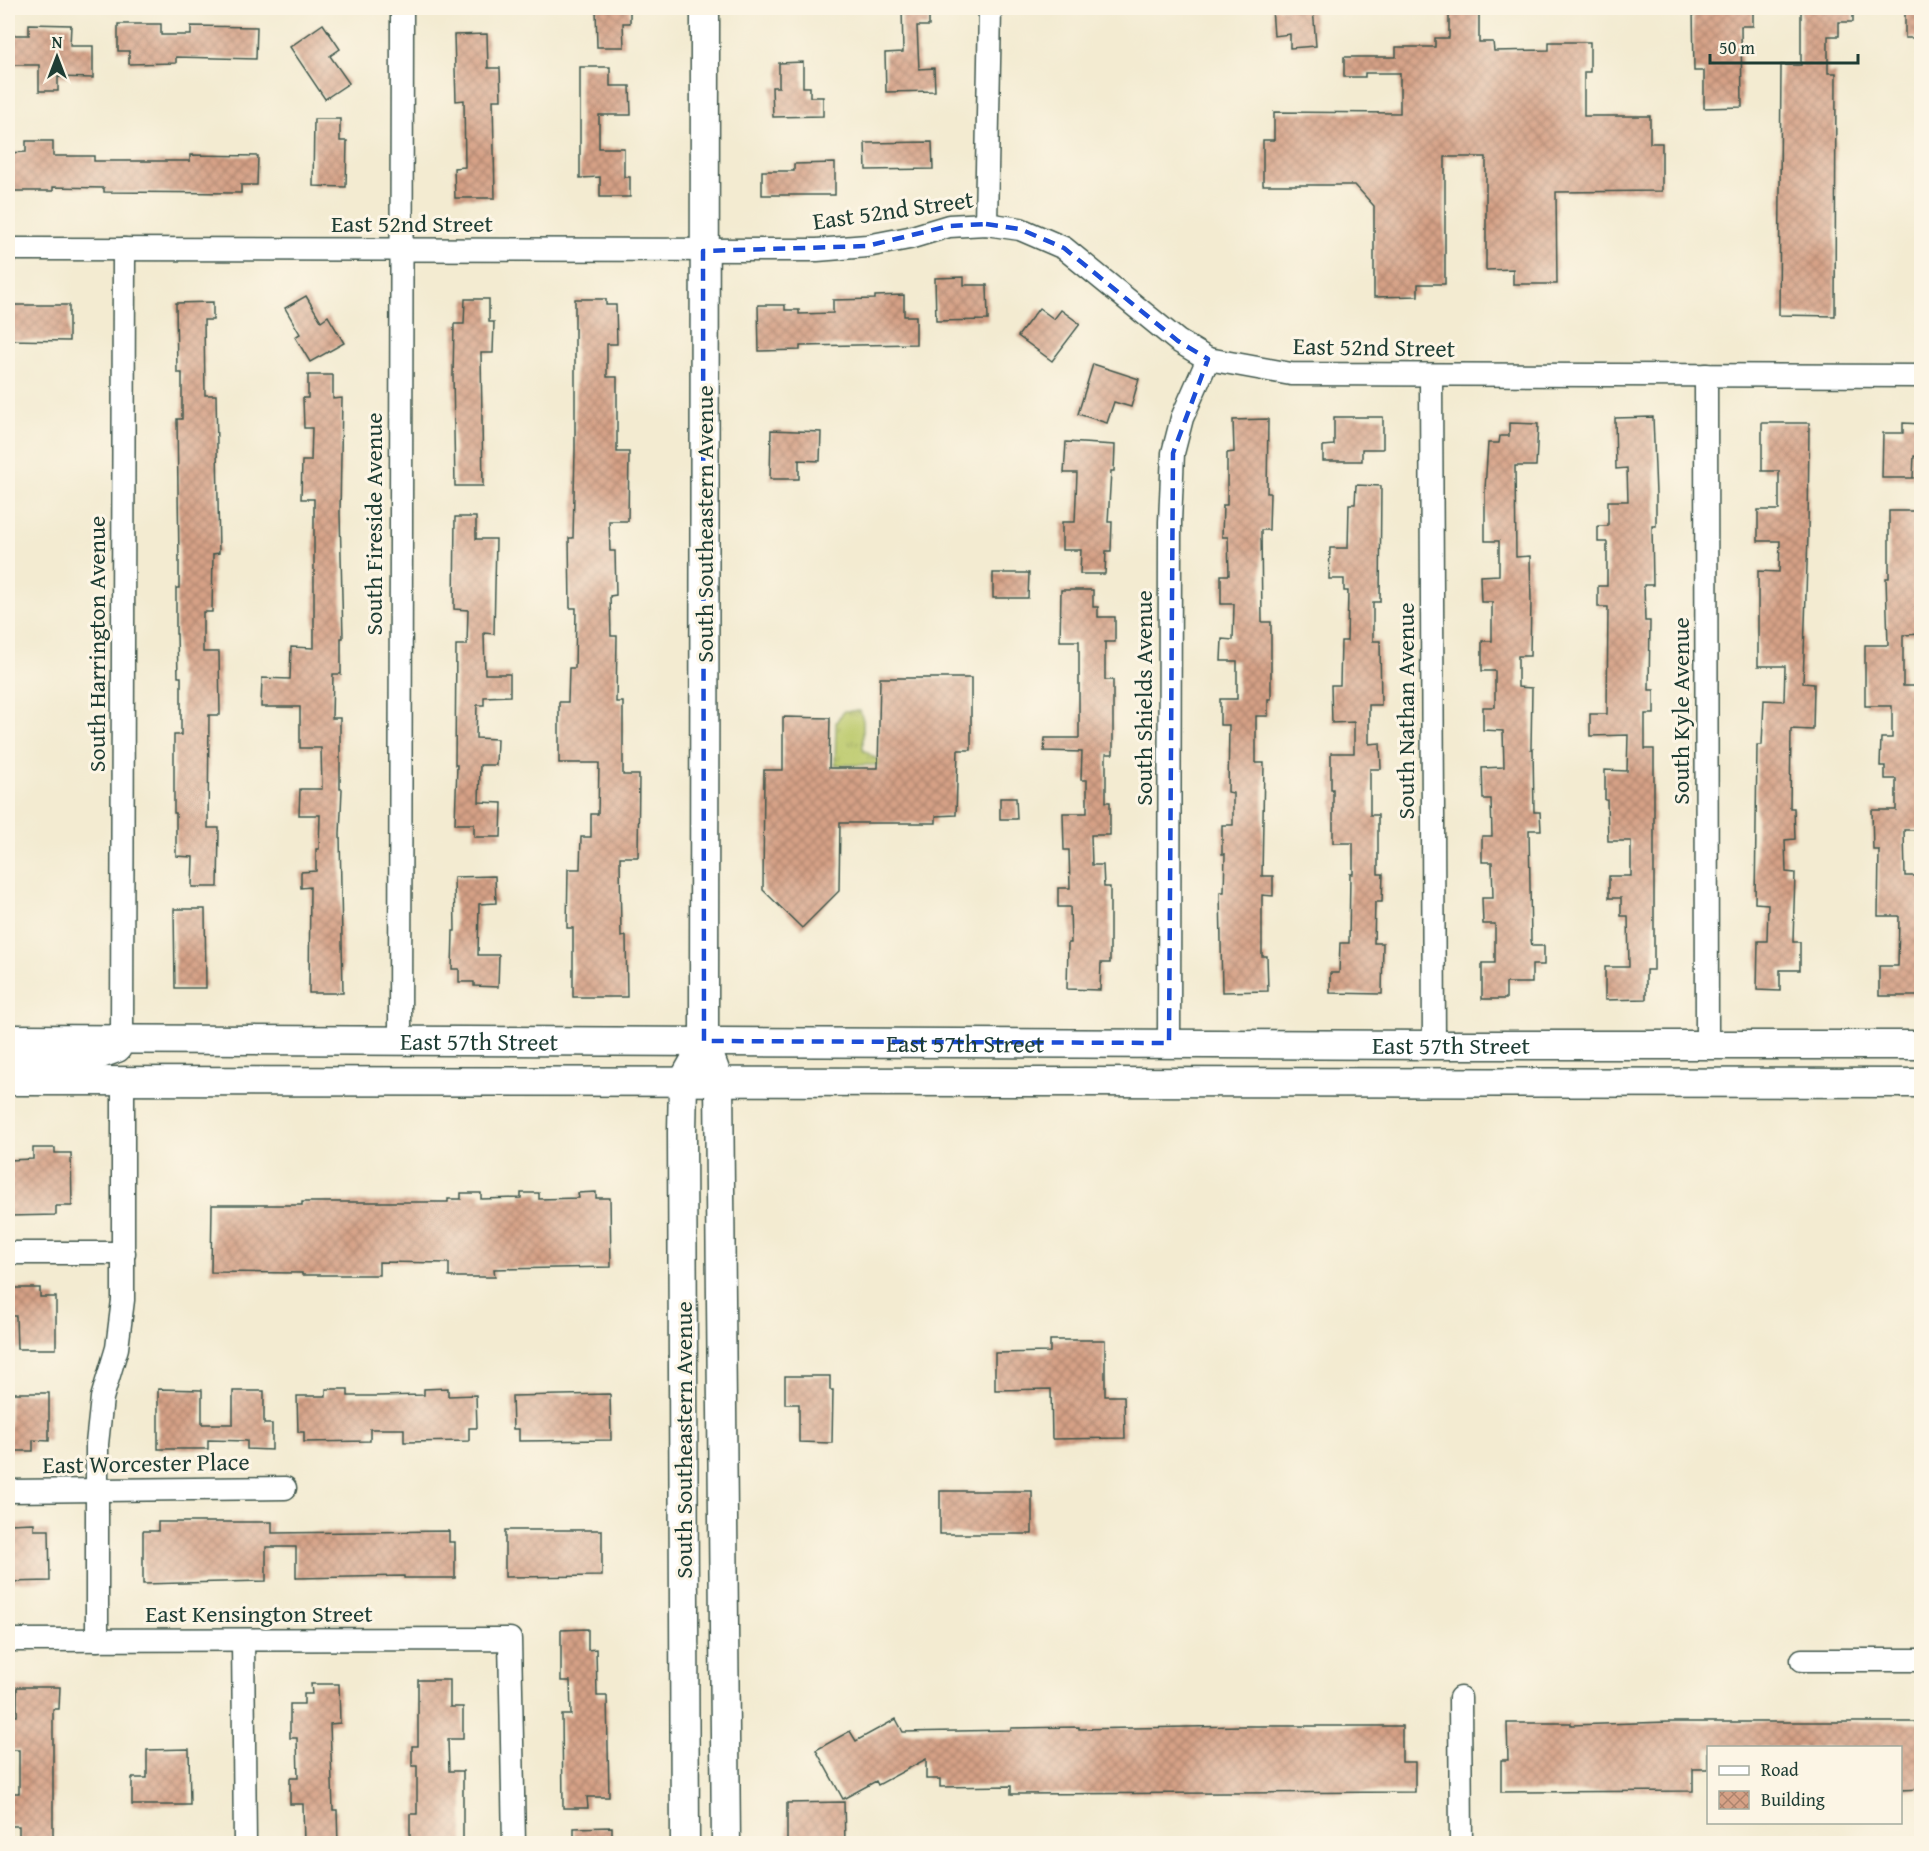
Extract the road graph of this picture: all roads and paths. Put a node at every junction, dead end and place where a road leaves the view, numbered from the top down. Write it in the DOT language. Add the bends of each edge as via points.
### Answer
graph roads {
  1 [pos="402,8"];
  2 [pos="705,8"];
  3 [pos="990,8"];
  4 [pos="986,224"];
  5 [pos="8,249"];
  6 [pos="124,249"];
  7 [pos="401,250"];
  8 [pos="704,250"];
  9 [pos="1208,359"];
  10 [pos="1706,375"];
  11 [pos="1431,376"];
  12 [pos="1922,376"];
  13 [pos="122,1038"];
  14 [pos="8,1039"];
  15 [pos="400,1041"];
  16 [pos="704,1041"];
  17 [pos="1169,1043"];
  18 [pos="1434,1045"];
  19 [pos="1922,1045"];
  20 [pos="1707,1046"];
  21 [pos="8,1062"];
  22 [pos="123,1080"];
  23 [pos="8,1081"];
  24 [pos="683,1081"];
  25 [pos="719,1081"];
  26 [pos="1922,1083"];
  27 [pos="8,1253"];
  28 [pos="124,1253"];
  29 [pos="285,1488"];
  30 [pos="8,1491"];
  31 [pos="96,1491"];
  32 [pos="8,1640"];
  33 [pos="97,1640"];
  34 [pos="243,1640"];
  35 [pos="1802,1660"];
  36 [pos="1922,1660"];
  37 [pos="1460,1698"];
  38 [pos="245,1844"];
  39 [pos="514,1844"];
  40 [pos="685,1844"];
  41 [pos="726,1844"];
  42 [pos="1461,1844"];
  1 -- 7 [label="street, South Fireside Avenue"];
  2 -- 8 [label="main road, South Southeastern Avenue"];
  3 -- 4 [label="street"];
  4 -- 8 [label="street, East 52nd Street" via="949,226 867,246"];
  4 -- 9 [label="street, East 52nd Street" via="1020,229 1064,248 1178,341"];
  5 -- 6 [label="street, East 52nd Street"];
  6 -- 7 [label="street, East 52nd Street"];
  6 -- 13 [label="street, South Harrington Avenue"];
  7 -- 8 [label="street, East 52nd Street"];
  7 -- 15 [label="street, South Fireside Avenue"];
  8 -- 16 [label="main road, South Southeastern Avenue"];
  9 -- 11 [label="street, East 52nd Street" via="1291,374"];
  9 -- 17 [label="street, South Shields Avenue" via="1182,418 1173,453"];
  10 -- 11 [label="street, East 52nd Street"];
  10 -- 12 [label="street, East 52nd Street"];
  10 -- 20 [label="street, South Kyle Avenue"];
  11 -- 18 [label="street, South Nathan Avenue"];
  13 -- 14 [label="main road, East 57th Street"];
  13 -- 15 [label="main road, East 57th Street"];
  13 -- 21 [label="main road" via="115,1050 92,1057"];
  15 -- 16 [label="main road, East 57th Street"];
  16 -- 17 [label="main road, East 57th Street"];
  16 -- 24 [label="main road, South Southeastern Avenue"];
  16 -- 25 [label="main road, South Southeastern Avenue"];
  17 -- 18 [label="main road, East 57th Street"];
  18 -- 20 [label="main road, East 57th Street"];
  19 -- 20 [label="main road, East 57th Street"];
  22 -- 23 [label="main road, East 57th Street"];
  22 -- 24 [label="main road, East 57th Street"];
  22 -- 28 [label="street"];
  24 -- 25 [label="main road, East 57th Street"];
  24 -- 40 [label="main road, South Southeastern Avenue"];
  25 -- 26 [label="main road, East 57th Street"];
  25 -- 41 [label="main road, South Southeastern Avenue"];
  27 -- 28 [label="street"];
  28 -- 31 [label="street" via="121,1329 102,1398"];
  29 -- 31 [label="street, East Worcester Place"];
  30 -- 31 [label="street, East Worcester Place"];
  31 -- 33 [label="street"];
  32 -- 33 [label="street, East Kensington Street"];
  33 -- 34 [label="street, East Kensington Street"];
  34 -- 38 [label="street"];
  34 -- 39 [label="street, East Kensington Street" via="510,1639"];
  35 -- 36 [label="street"];
  37 -- 42 [label="street"];
}
